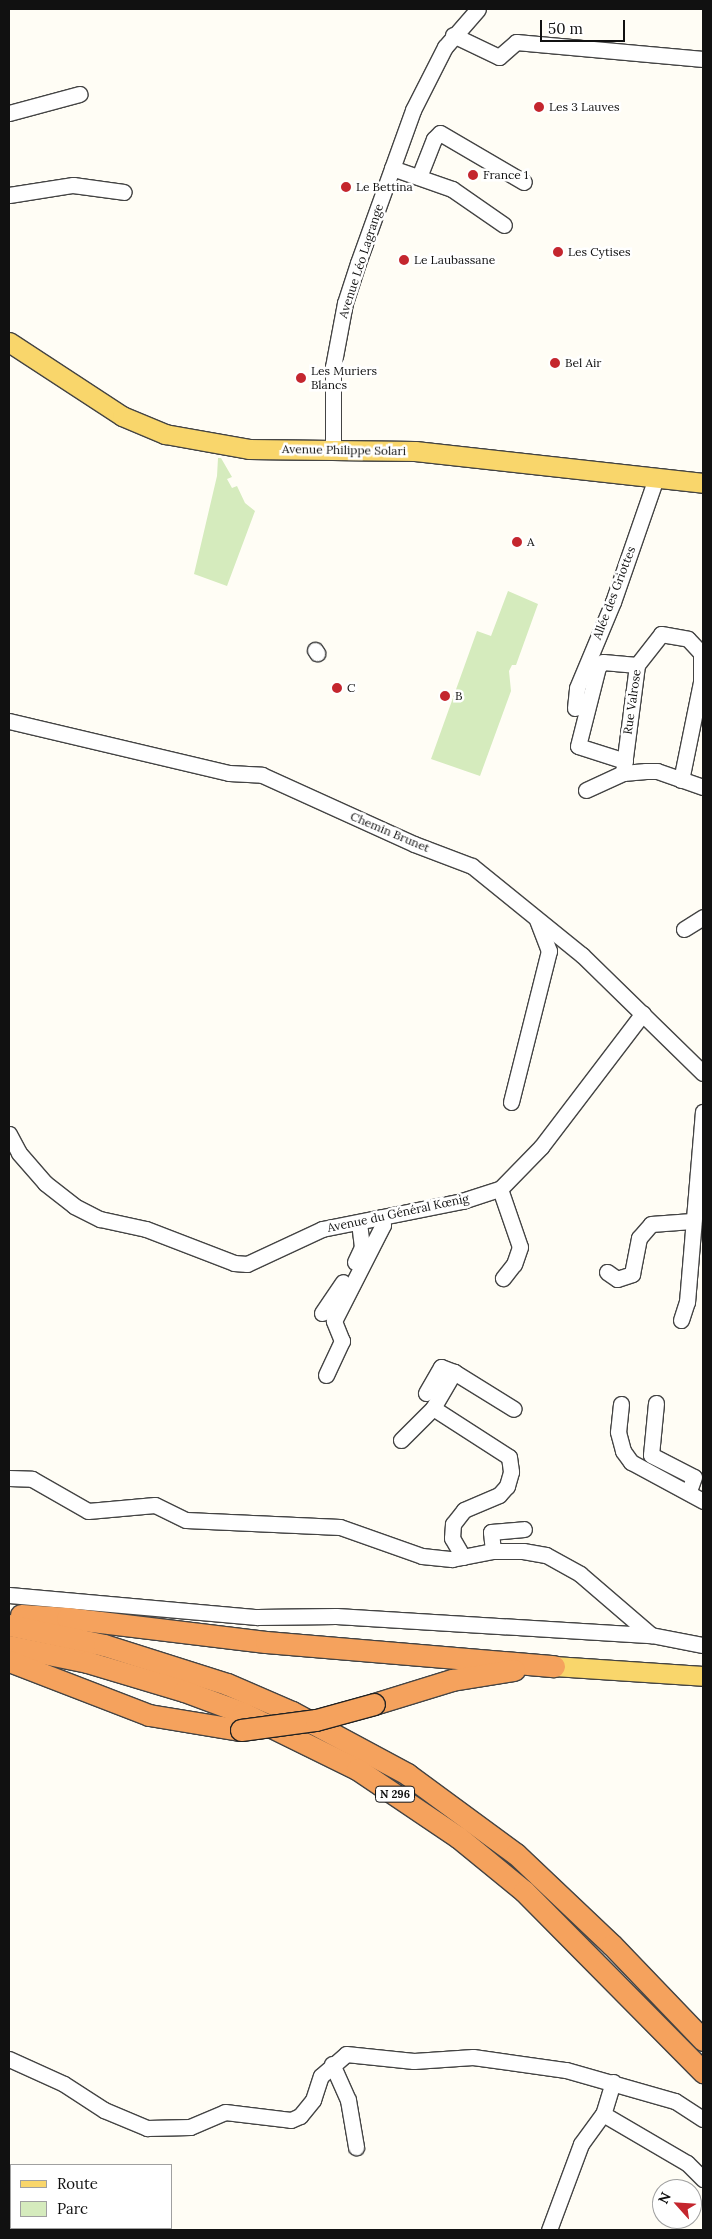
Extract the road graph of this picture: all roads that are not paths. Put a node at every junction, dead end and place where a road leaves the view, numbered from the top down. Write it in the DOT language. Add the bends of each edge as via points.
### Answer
graph roads {
  1 [pos="478,9"];
  2 [pos="453,35"];
  3 [pos="703,59"];
  4 [pos="80,94"];
  5 [pos="9,113"];
  6 [pos="392,168"];
  7 [pos="419,177"];
  8 [pos="524,182"];
  9 [pos="124,192"];
  10 [pos="9,195"];
  11 [pos="504,225"];
  12 [pos="9,342"];
  13 [pos="333,448"];
  14 [pos="656,478"];
  15 [pos="703,484"];
  16 [pos="637,665"];
  17 [pos="575,708"];
  18 [pos="699,710"];
  19 [pos="9,721"];
  20 [pos="624,767"];
  21 [pos="681,780"];
  22 [pos="703,787"];
  23 [pos="586,790"];
  24 [pos="703,917"];
  25 [pos="537,920"];
  26 [pos="684,929"];
  27 [pos="643,1014"];
  28 [pos="703,1073"];
  29 [pos="512,1102"];
  30 [pos="703,1112"];
  31 [pos="9,1134"];
  32 [pos="14,1150"];
  33 [pos="500,1188"];
  34 [pos="380,1218"];
  35 [pos="692,1221"];
  36 [pos="359,1223"];
  37 [pos="607,1272"];
  38 [pos="503,1278"];
  39 [pos="322,1313"];
  40 [pos="681,1320"];
  41 [pos="454,1372"];
  42 [pos="326,1376"];
  43 [pos="426,1393"];
  44 [pos="656,1403"];
  45 [pos="621,1404"];
  46 [pos="434,1408"];
  47 [pos="514,1409"];
  48 [pos="400,1440"];
  49 [pos="9,1478"];
  50 [pos="689,1490"];
  51 [pos="703,1501"];
  52 [pos="524,1529"];
  53 [pos="493,1552"];
  54 [pos="463,1557"];
  55 [pos="9,1595"];
  56 [pos="9,1615"];
  57 [pos="9,1625"];
  58 [pos="651,1635"];
  59 [pos="703,1645"];
  60 [pos="9,1646"];
  61 [pos="9,1661"];
  62 [pos="554,1666"];
  63 [pos="703,1676"];
  64 [pos="703,2040"];
  65 [pos="9,2059"];
  66 [pos="332,2064"];
  67 [pos="703,2072"];
  68 [pos="613,2082"];
  69 [pos="603,2114"];
  70 [pos="703,2119"];
  71 [pos="356,2147"];
  72 [pos="703,2179"];
  73 [pos="549,2230"];
  1 -- 2 [label="street, Avenue Léo Lagrange"];
  2 -- 3 [label="street" via="499,57 516,42"];
  2 -- 6 [label="street, Avenue Léo Lagrange" via="413,110"];
  4 -- 5 [label="street"];
  6 -- 7 [label="street"];
  6 -- 13 [label="street, Avenue Léo Lagrange" via="345,303 331,395"];
  7 -- 8 [label="street" via="434,139 440,133"];
  7 -- 11 [label="street" via="452,189"];
  9 -- 10 [label="street" via="73,185"];
  12 -- 13 [label="main road, Avenue Philippe Solari" via="122,416 165,434 249,449"];
  13 -- 14 [label="main road, Avenue Philippe Solari" via="415,451"];
  14 -- 15 [label="main road, Avenue Philippe Solari"];
  14 -- 17 [label="street, Allée des Griottes" via="578,688"];
  16 -- 18 [label="street, Rue Valrose" via="660,634 688,638 700,653"];
  16 -- 20 [label="street, Rue Valrose"];
  16 -- 20 [label="street" via="602,662 598,667 578,746"];
  18 -- 21 [label="street, Rue Valrose"];
  19 -- 25 [label="street, Chemin Brunet" via="229,773 262,775 414,844 472,866"];
  20 -- 21 [label="street" via="657,771"];
  20 -- 23 [label="street"];
  21 -- 22 [label="street"];
  24 -- 26 [label="street"];
  25 -- 27 [label="street, Chemin Brunet" via="582,955"];
  25 -- 29 [label="street" via="549,950"];
  27 -- 28 [label="street, Chemin Brunet"];
  27 -- 33 [label="street, Avenue du Général Kœnig" via="541,1147"];
  30 -- 35 [label="street"];
  31 -- 32 [label="street, Avenue du Général Kœnig"];
  32 -- 36 [label="street, Avenue du Général Kœnig" via="45,1183 74,1206 100,1219 146,1229 234,1263 259,1261 322,1229"];
  33 -- 34 [label="street, Avenue du Général Kœnig" via="462,1201"];
  33 -- 38 [label="street" via="520,1248 514,1264"];
  34 -- 36 [label="street, Avenue du Général Kœnig"];
  34 -- 42 [label="street" via="384,1225 334,1321 342,1341"];
  35 -- 37 [label="street" via="650,1224 639,1238 632,1274 617,1278"];
  35 -- 40 [label="street" via="687,1302"];
  36 -- 39 [label="street" via="362,1247"];
  41 -- 43 [label="street" via="441,1367"];
  41 -- 46 [label="street"];
  41 -- 47 [label="street"];
  44 -- 50 [label="street" via="651,1455 694,1477"];
  45 -- 50 [label="street" via="618,1432 623,1451 631,1462"];
  46 -- 48 [label="street"];
  46 -- 54 [label="street" via="509,1457 511,1472 507,1486 499,1495 464,1510 453,1524 452,1538"];
  49 -- 54 [label="street" via="32,1480 88,1511 155,1505 186,1520 340,1527 422,1556"];
  50 -- 51 [label="street"];
  52 -- 53 [label="street" via="491,1532"];
  53 -- 54 [label="street"];
  53 -- 58 [label="street" via="523,1551 546,1555 580,1574"];
  55 -- 58 [label="street" via="239,1616 336,1616"];
  56 -- 62 [label="highway" via="66,1618 266,1642"];
  57 -- 64 [label="highway, N 296" via="104,1645 228,1684 292,1712 407,1774 516,1854 612,1945"];
  58 -- 59 [label="street"];
  60 -- 67 [label="highway, N 296" via="87,1662 184,1691 251,1717 357,1769 458,1837 524,1891"];
  61 -- 62 [label="highway, bridge" via="149,1715 241,1730 307,1722 452,1680"];
  62 -- 63 [label="main road"];
  65 -- 66 [label="street" via="64,2084 104,2110 146,2128 190,2127 225,2112 291,2120 300,2116 313,2100 321,2076"];
  66 -- 68 [label="street" via="346,2054 414,2061 473,2057 566,2070"];
  66 -- 71 [label="street" via="348,2100"];
  68 -- 69 [label="street"];
  68 -- 70 [label="street" via="675,2101"];
  69 -- 72 [label="street" via="687,2163"];
  69 -- 73 [label="street" via="580,2144"];
}
